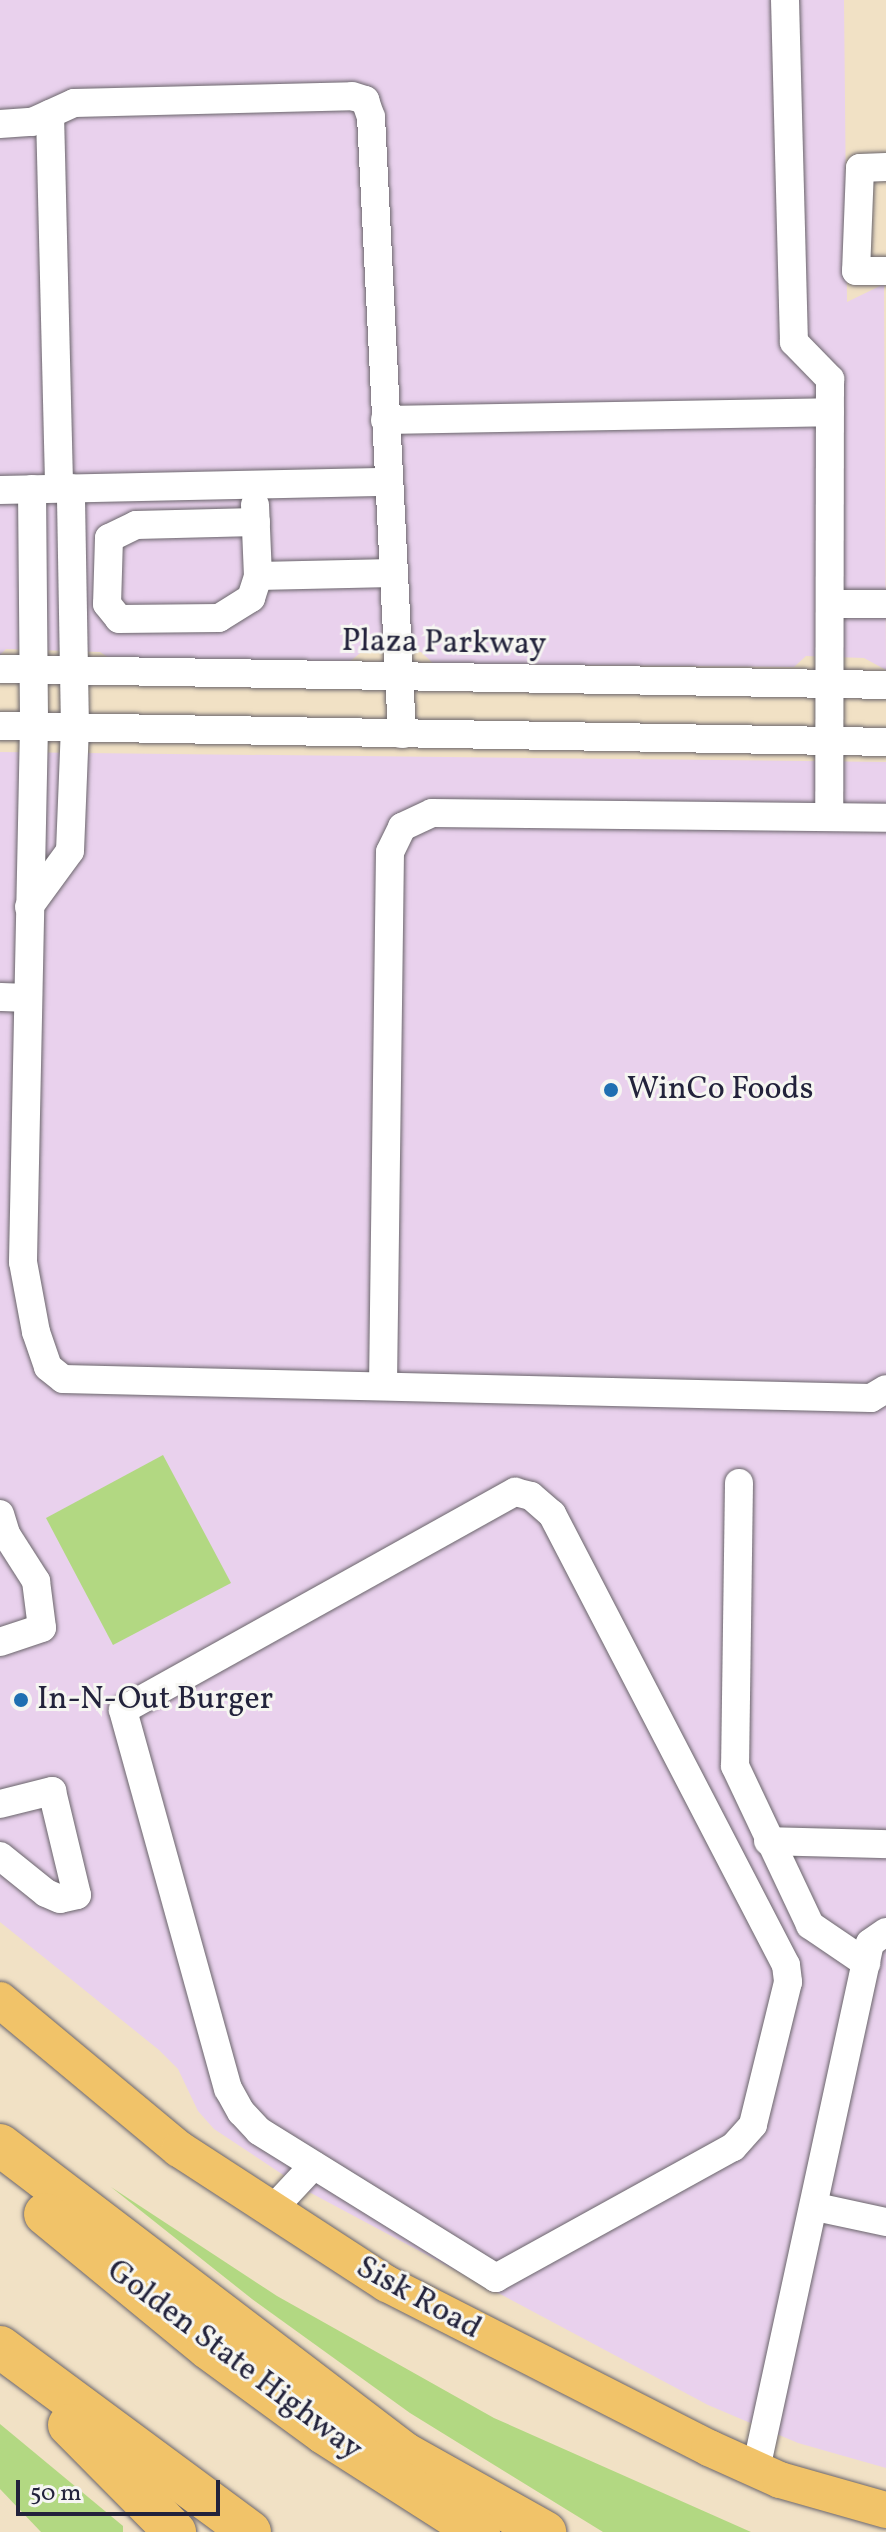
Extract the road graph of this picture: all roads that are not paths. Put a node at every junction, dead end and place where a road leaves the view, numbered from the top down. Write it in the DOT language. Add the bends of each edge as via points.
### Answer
graph roads {
  1 [pos="785,0"];
  2 [pos="50,114"];
  3 [pos="0,124"];
  4 [pos="886,167"];
  5 [pos="886,271"];
  6 [pos="830,412"];
  7 [pos="385,420"];
  8 [pos="388,482"];
  9 [pos="254,485"];
  10 [pos="54,489"];
  11 [pos="0,490"];
  12 [pos="256,522"];
  13 [pos="393,573"];
  14 [pos="258,576"];
  15 [pos="832,604"];
  16 [pos="886,604"];
  17 [pos="0,669"];
  18 [pos="34,669"];
  19 [pos="75,671"];
  20 [pos="399,677"];
  21 [pos="833,685"];
  22 [pos="886,685"];
  23 [pos="0,726"];
  24 [pos="34,726"];
  25 [pos="75,728"];
  26 [pos="402,734"];
  27 [pos="833,742"];
  28 [pos="886,742"];
  29 [pos="829,817"];
  30 [pos="886,818"];
  31 [pos="29,907"];
  32 [pos="14,998"];
  33 [pos="383,1386"];
  34 [pos="886,1389"];
  35 [pos="739,1483"];
  36 [pos="2,1536"];
  37 [pos="0,1642"];
  38 [pos="0,1804"];
  39 [pos="768,1841"];
  40 [pos="886,1844"];
  41 [pos="0,1856"];
  42 [pos="886,1932"];
  43 [pos="866,1963"];
  44 [pos="0,2000"];
  45 [pos="0,2145"];
  46 [pos="314,2165"];
  47 [pos="0,2175"];
  48 [pos="816,2207"];
  49 [pos="270,2212"];
  50 [pos="886,2222"];
  51 [pos="0,2349"];
  52 [pos="756,2469"];
  53 [pos="886,2510"];
  54 [pos="175,2532"];
  55 [pos="250,2532"];
  56 [pos="479,2532"];
  57 [pos="545,2532"];
  1 -- 6 [label="street" via="794,342 830,379"];
  2 -- 3 [label="street" via="32,122"];
  2 -- 7 [label="street" via="74,103 352,96 365,100 371,117"];
  2 -- 10 [label="street"];
  4 -- 5 [label="street" via="860,168 856,271"];
  6 -- 7 [label="street"];
  6 -- 15 [label="street"];
  7 -- 8 [label="street"];
  8 -- 9 [label="street"];
  8 -- 13 [label="street"];
  9 -- 10 [label="street"];
  9 -- 12 [label="street"];
  10 -- 11 [label="street"];
  10 -- 18 [label="street"];
  10 -- 19 [label="street"];
  12 -- 14 [label="street"];
  12 -- 14 [label="street" via="136,525 109,538 107,604 119,619 219,618 238,611 251,598"];
  13 -- 14 [label="street"];
  13 -- 20 [label="street"];
  15 -- 16 [label="street"];
  15 -- 21 [label="street"];
  17 -- 18 [label="street, Plaza Parkway"];
  18 -- 19 [label="street, Plaza Parkway"];
  18 -- 24 [label="street"];
  19 -- 20 [label="street, Plaza Parkway"];
  19 -- 25 [label="street"];
  20 -- 21 [label="street, Plaza Parkway"];
  20 -- 26 [label="street"];
  21 -- 22 [label="street, Plaza Parkway"];
  21 -- 27 [label="street"];
  23 -- 24 [label="street"];
  24 -- 25 [label="street"];
  24 -- 31 [label="street"];
  25 -- 26 [label="street"];
  25 -- 31 [label="street" via="70,851"];
  26 -- 27 [label="street"];
  27 -- 28 [label="street"];
  27 -- 29 [label="street"];
  29 -- 30 [label="street"];
  29 -- 33 [label="street" via="432,813 402,827 390,852"];
  31 -- 32 [label="street"];
  32 -- 33 [label="street" via="23,1262 48,1367 63,1379"];
  33 -- 34 [label="street" via="871,1398"];
  35 -- 39 [label="street" via="735,1766"];
  36 -- 37 [label="street" via="36,1581 42,1628"];
  38 -- 41 [label="street" via="52,1791 77,1895 60,1899 46,1893"];
  39 -- 40 [label="street"];
  39 -- 43 [label="street" via="810,1925"];
  42 -- 43 [label="street" via="870,1943"];
  43 -- 48 [label="street"];
  44 -- 49 [label="main road, Sisk Road" via="179,2149"];
  45 -- 57 [label="highway" via="404,2453"];
  46 -- 46 [label="street" via="259,2131 228,2089 123,1710 515,1492 531,1496 552,1514 786,1965 787,1996 753,2125 733,2147 496,2278"];
  46 -- 49 [label="street"];
  47 -- 56 [label="highway, Golden State Highway" via="208,2348 324,2433"];
  48 -- 50 [label="street"];
  48 -- 52 [label="street"];
  49 -- 52 [label="main road, Sisk Road" via="485,2336"];
  51 -- 54 [label="highway"];
  51 -- 55 [label="highway"];
  52 -- 53 [label="main road, Sisk Road"];
}
